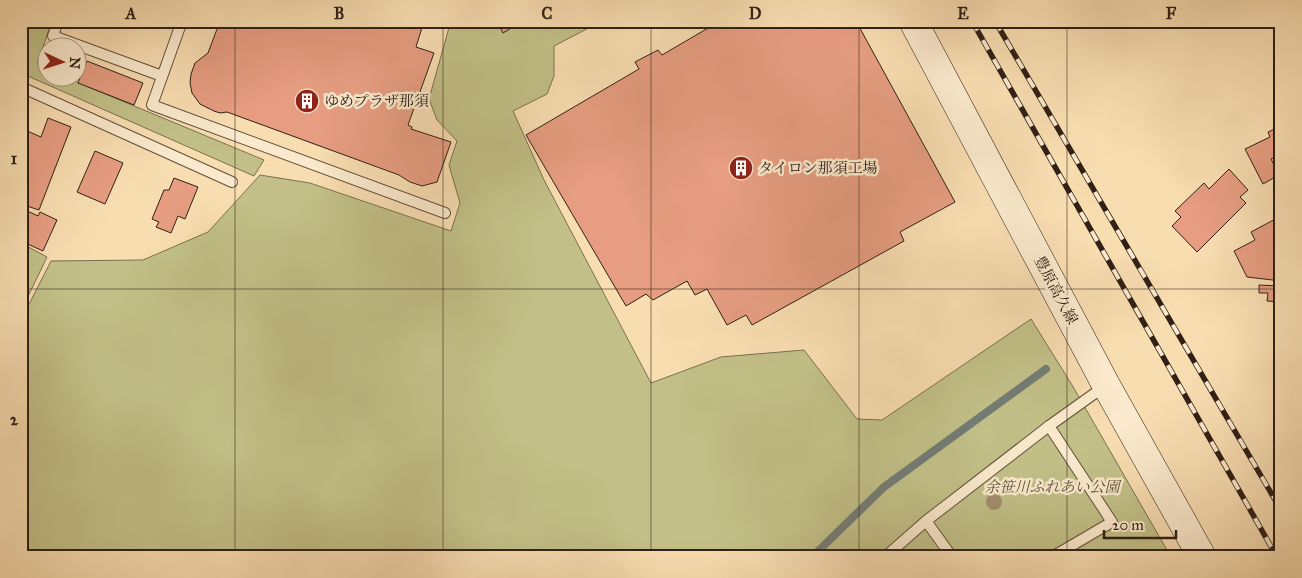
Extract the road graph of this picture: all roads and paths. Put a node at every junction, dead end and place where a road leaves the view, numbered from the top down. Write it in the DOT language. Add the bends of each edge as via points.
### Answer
graph roads {
  1 [pos="58,21"];
  2 [pos="913,21"];
  3 [pos="181,22"];
  4 [pos="162,76"];
  5 [pos="21,87"];
  6 [pos="232,182"];
  7 [pos="445,213"];
  8 [pos="1106,386"];
  9 [pos="1049,426"];
  10 [pos="926,521"];
  11 [pos="885,557"];
  12 [pos="952,557"];
  13 [pos="1052,557"];
  14 [pos="1202,557"];
  1 -- 4 [label="lane" via="53,36"];
  2 -- 8 [label="main road, 豊原高久線"];
  3 -- 4 [label="lane"];
  4 -- 7 [label="lane" via="152,105"];
  5 -- 6 [label="lane"];
  8 -- 9 [label="lane"];
  8 -- 14 [label="main road, 豊原高久線"];
  9 -- 10 [label="lane"];
  9 -- 13 [label="lane" via="1112,522"];
  10 -- 11 [label="lane"];
  10 -- 12 [label="lane"];
}
